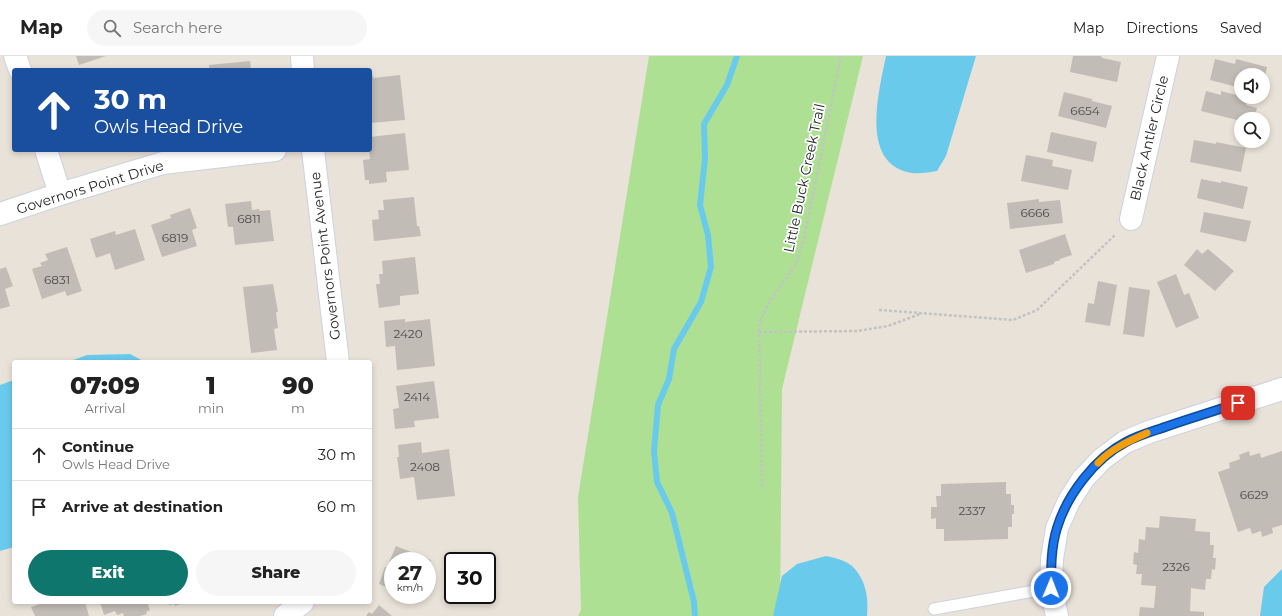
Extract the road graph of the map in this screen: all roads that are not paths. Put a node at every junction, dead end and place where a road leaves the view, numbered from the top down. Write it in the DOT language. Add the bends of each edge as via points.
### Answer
graph roads {
  1 [pos="15,56"];
  2 [pos="302,56"];
  3 [pos="1168,56"];
  4 [pos="19,68"];
  5 [pos="304,68"];
  6 [pos="47,152"];
  7 [pos="258,152"];
  8 [pos="313,152"];
  9 [pos="60,194"];
  10 [pos="0,214"];
  11 [pos="1131,220"];
  12 [pos="338,360"];
  13 [pos="1282,389"];
  14 [pos="1051,588"];
  15 [pos="300,604"];
  16 [pos="934,608"];
  17 [pos="285,616"];
  18 [pos="1057,616"];
  1 -- 4 [label="street"];
  2 -- 5 [label="street"];
  3 -- 11 [label="street, Black Antler Circle"];
  6 -- 9 [label="street"];
  7 -- 9 [label="street, Governors Point Drive" via="163,163"];
  8 -- 12 [label="street, Governors Point Avenue"];
  9 -- 10 [label="street, Governors Point Drive"];
  13 -- 14 [label="street" via="1149,432 1125,442 1102,459 1069,501 1057,528"];
  14 -- 16 [label="lane"];
  14 -- 18 [label="street"];
  15 -- 17 [label="street"];
}
